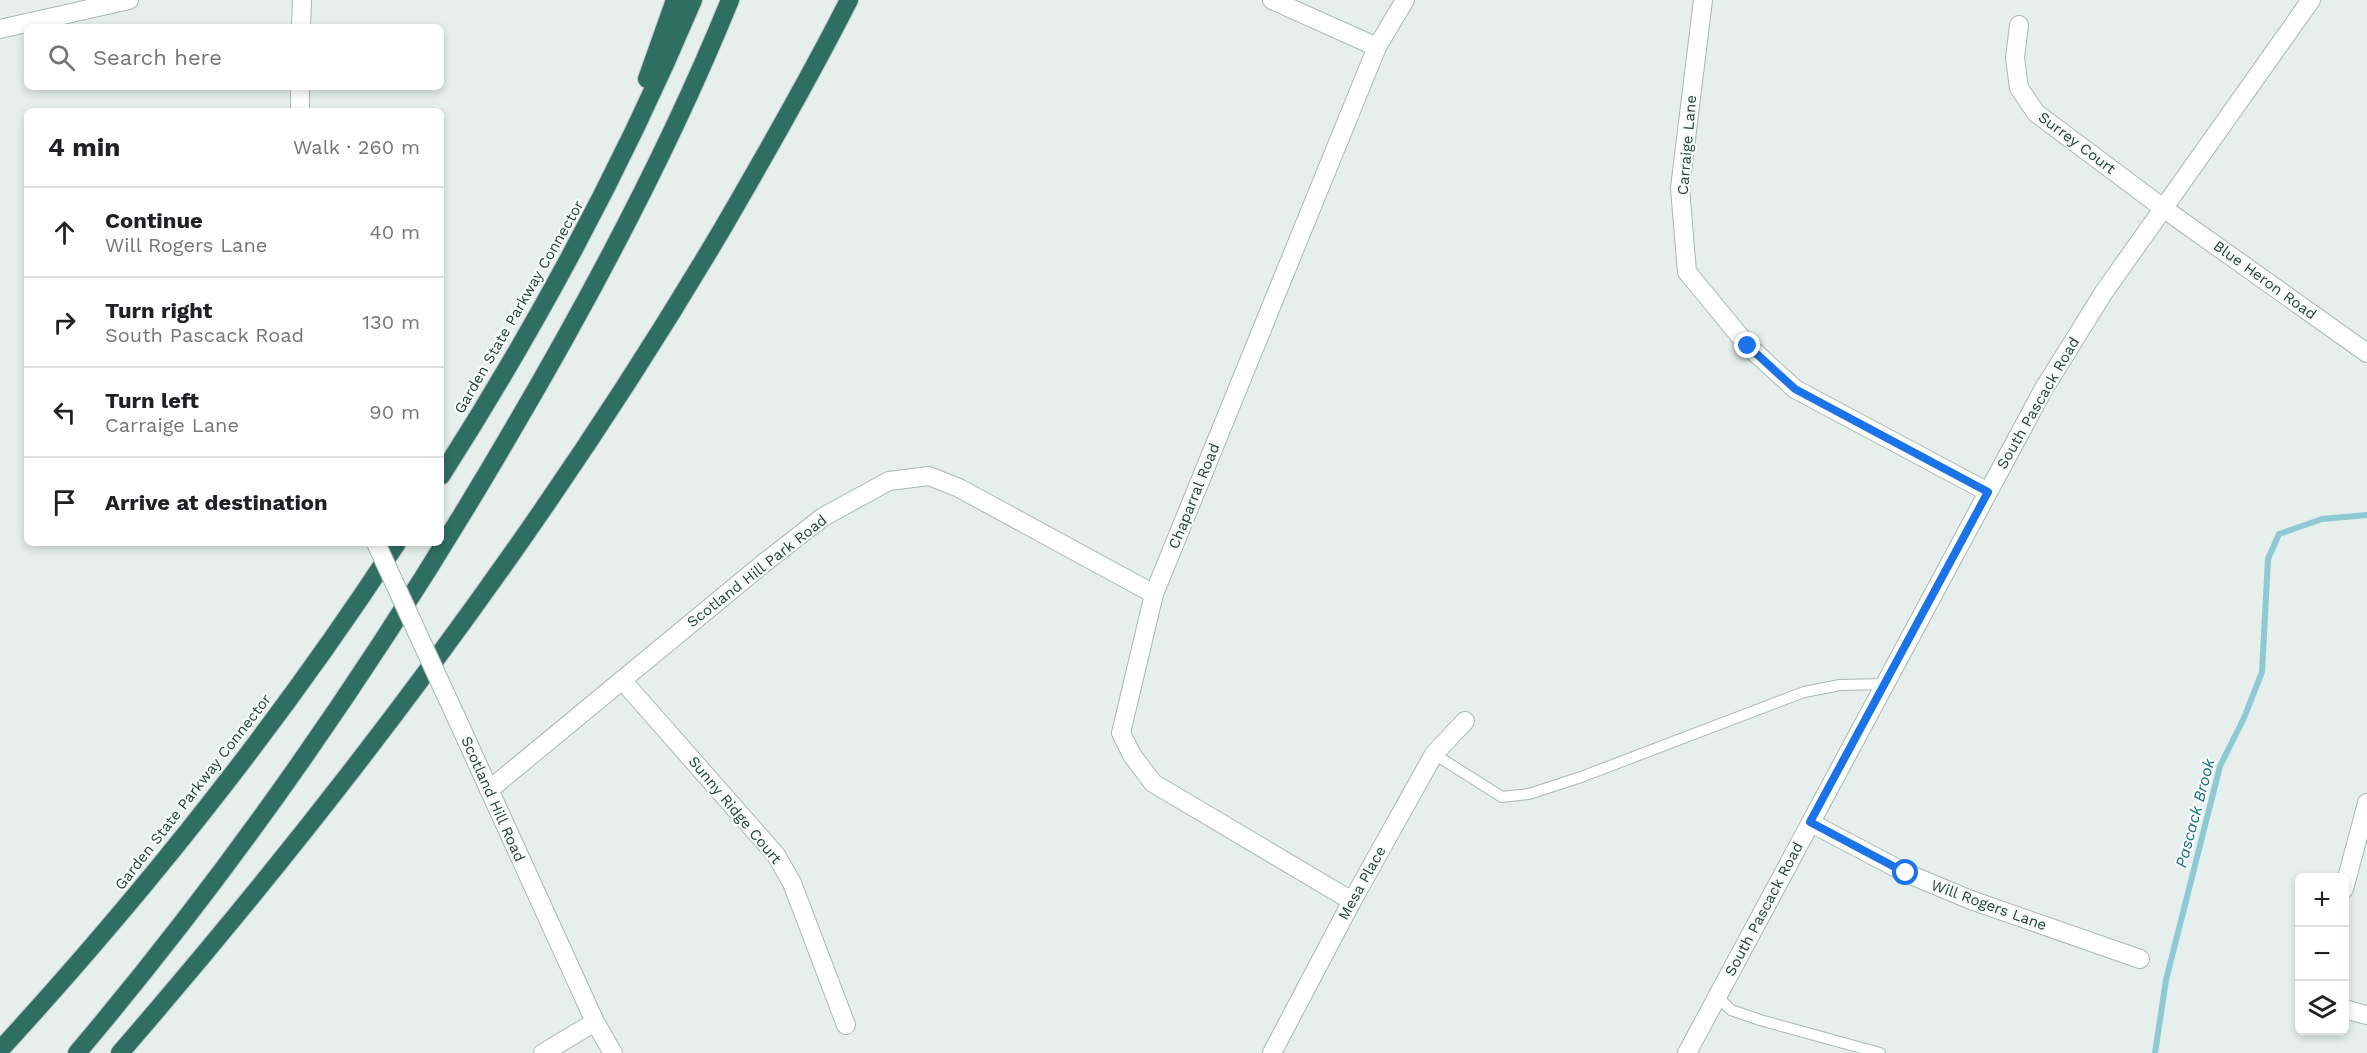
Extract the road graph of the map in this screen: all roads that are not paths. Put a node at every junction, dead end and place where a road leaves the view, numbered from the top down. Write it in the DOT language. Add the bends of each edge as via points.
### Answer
graph roads {
  1 [pos="129,0"];
  2 [pos="302,0"];
  3 [pos="675,0"];
  4 [pos="693,0"];
  5 [pos="730,0"];
  6 [pos="849,0"];
  7 [pos="1272,0"];
  8 [pos="1405,0"];
  9 [pos="1703,0"];
  10 [pos="2311,0"];
  11 [pos="76,6"];
  12 [pos="302,24"];
  13 [pos="2019,25"];
  14 [pos="0,29"];
  15 [pos="1377,47"];
  16 [pos="300,90"];
  17 [pos="300,108"];
  18 [pos="608,185"];
  19 [pos="2163,208"];
  20 [pos="2367,353"];
  21 [pos="444,471"];
  22 [pos="1988,492"];
  23 [pos="444,543"];
  24 [pos="377,546"];
  25 [pos="395,546"];
  26 [pos="442,546"];
  27 [pos="1154,594"];
  28 [pos="622,680"];
  29 [pos="1885,684"];
  30 [pos="1465,721"];
  31 [pos="1434,754"];
  32 [pos="489,790"];
  33 [pos="2367,803"];
  34 [pos="1810,822"];
  35 [pos="2348,873"];
  36 [pos="1352,901"];
  37 [pos="2140,959"];
  38 [pos="1717,996"];
  39 [pos="2349,1010"];
  40 [pos="2367,1015"];
  41 [pos="595,1022"];
  42 [pos="846,1025"];
  43 [pos="0,1050"];
  44 [pos="77,1053"];
  45 [pos="120,1053"];
  46 [pos="543,1053"];
  47 [pos="613,1053"];
  48 [pos="1272,1053"];
  49 [pos="1687,1053"];
  50 [pos="1880,1053"];
  1 -- 11 [label="street"];
  2 -- 12 [label="street"];
  3 -- 18 [label="highway"];
  4 -- 18 [label="highway"];
  5 -- 23 [label="highway" via="670,136 604,266 534,394"];
  6 -- 45 [label="highway" via="699,267 542,513 415,691 326,806"];
  7 -- 15 [label="street"];
  8 -- 15 [label="street, Chaparral Road"];
  9 -- 22 [label="street, Carraige Lane" via="1680,188 1687,272 1748,346 1795,389"];
  10 -- 19 [label="street, South Pascack Road"];
  11 -- 14 [label="street"];
  13 -- 19 [label="street, Surrey Court" via="2015,58 2019,88 2036,113"];
  15 -- 27 [label="street, Chaparral Road"];
  16 -- 17 [label="street"];
  18 -- 21 [label="highway, Garden State Parkway Connector" via="540,313"];
  19 -- 20 [label="street, Blue Heron Road"];
  19 -- 22 [label="street, South Pascack Road" via="2104,292 2043,390"];
  22 -- 29 [label="street, South Pascack Road"];
  24 -- 32 [label="street, Scotland Hill Road, bridge"];
  25 -- 43 [label="highway, Garden State Parkway Connector" via="305,677 210,801 126,906"];
  26 -- 44 [label="highway" via="299,765 189,914"];
  27 -- 28 [label="street, Scotland Hill Park Road" via="959,488 929,476 890,481 823,517"];
  27 -- 36 [label="street, Chaparral Road" via="1121,733 1132,755 1153,783"];
  28 -- 32 [label="street, Scotland Hill Park Road"];
  28 -- 42 [label="street, Sunny Ridge Court" via="776,855 792,883"];
  29 -- 31 [label="lane" via="1839,685 1804,692 1529,794 1502,797"];
  29 -- 34 [label="street, South Pascack Road"];
  30 -- 31 [label="street, Mesa Place"];
  31 -- 36 [label="street, Mesa Place"];
  32 -- 41 [label="street, Scotland Hill Road"];
  33 -- 35 [label="street"];
  34 -- 37 [label="street, Will Rogers Lane" via="1906,873 1971,900"];
  34 -- 38 [label="street, South Pascack Road"];
  36 -- 48 [label="street, Mesa Place"];
  38 -- 49 [label="street, South Pascack Road"];
  38 -- 50 [label="lane" via="1731,1010"];
  39 -- 40 [label="street"];
  41 -- 46 [label="street"];
  41 -- 47 [label="street, Scotland Hill Road"];
}
